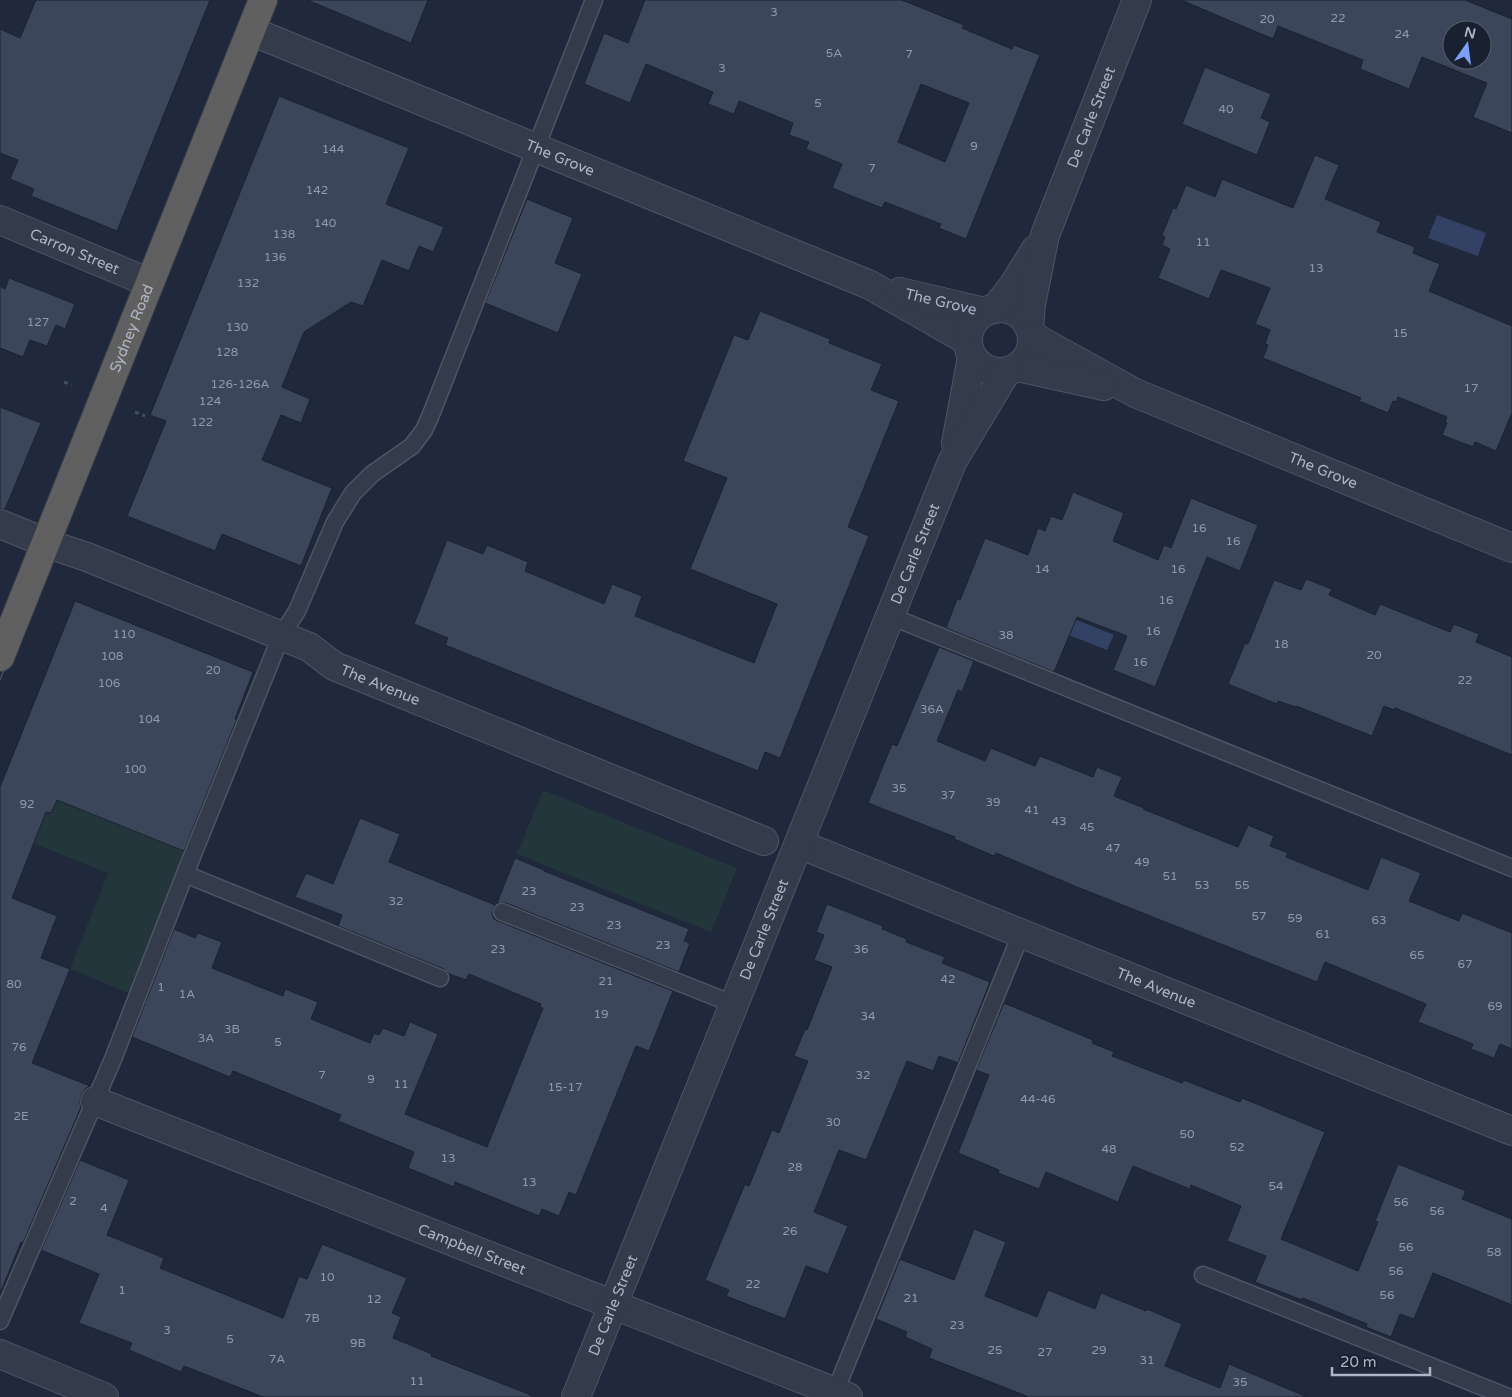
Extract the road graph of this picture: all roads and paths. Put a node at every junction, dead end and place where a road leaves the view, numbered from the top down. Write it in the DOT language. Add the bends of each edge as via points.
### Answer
graph roads {
  1 [pos="263,0"];
  2 [pos="594,0"];
  3 [pos="1137,0"];
  4 [pos="251,30"];
  5 [pos="536,148"];
  6 [pos="0,220"];
  7 [pos="1045,235"];
  8 [pos="150,283"];
  9 [pos="870,285"];
  10 [pos="990,310"];
  11 [pos="1030,332"];
  12 [pos="970,349"];
  13 [pos="1012,369"];
  14 [pos="64,382"];
  15 [pos="72,386"];
  16 [pos="1135,393"];
  17 [pos="135,412"];
  18 [pos="145,416"];
  19 [pos="952,462"];
  20 [pos="0,524"];
  21 [pos="46,543"];
  22 [pos="1512,548"];
  23 [pos="890,616"];
  24 [pos="281,636"];
  25 [pos="0,656"];
  26 [pos="764,841"];
  27 [pos="799,844"];
  28 [pos="1512,868"];
  29 [pos="185,874"];
  30 [pos="502,912"];
  31 [pos="1020,934"];
  32 [pos="440,978"];
  33 [pos="733,1004"];
  34 [pos="95,1101"];
  35 [pos="1512,1131"];
  36 [pos="1203,1275"];
  37 [pos="613,1303"];
  38 [pos="0,1321"];
  39 [pos="0,1354"];
  40 [pos="842,1394"];
  41 [pos="104,1397"];
  42 [pos="576,1397"];
  43 [pos="1508,1397"];
  1 -- 4 [label="highway, Sydney Road"];
  2 -- 5 [label="lane"];
  3 -- 7 [label="street, De Carle Street"];
  4 -- 5 [label="street, The Grove"];
  4 -- 8 [label="highway, Sydney Road"];
  5 -- 9 [label="street, The Grove"];
  5 -- 24 [label="lane" via="424,430 412,446 372,474 353,494 335,522 297,611"];
  6 -- 8 [label="street, Carron Street"];
  7 -- 10 [label="street, De Carle Street" via="1013,286"];
  7 -- 11 [label="street, De Carle Street" via="1031,304"];
  8 -- 21 [label="highway, Sydney Road"];
  9 -- 10 [label="street, The Grove"];
  9 -- 12 [label="street, The Grove"];
  10 -- 11 [label="street" via="1005,308 1015,312 1023,318"];
  10 -- 12 [label="street" via="972,324 968,332"];
  11 -- 13 [label="street" via="1032,345 1029,354 1025,361"];
  11 -- 16 [label="street, The Grove"];
  12 -- 13 [label="street" via="978,364 987,370 996,373"];
  12 -- 19 [label="street, De Carle Street"];
  13 -- 16 [label="street, The Grove"];
  13 -- 19 [label="street, De Carle Street"];
  14 -- 15 [label="path"];
  16 -- 22 [label="street, The Grove"];
  17 -- 18 [label="path"];
  19 -- 23 [label="street, De Carle Street"];
  20 -- 21 [label="street, The Avenue"];
  21 -- 24 [label="street, The Avenue"];
  21 -- 25 [label="highway, Sydney Road"];
  23 -- 27 [label="street, De Carle Street"];
  23 -- 28 [label="lane"];
  24 -- 26 [label="street, The Avenue" via="309,647 334,666"];
  24 -- 29 [label="lane"];
  27 -- 31 [label="street, The Avenue"];
  27 -- 33 [label="street, De Carle Street"];
  29 -- 32 [label="lane"];
  29 -- 34 [label="lane"];
  30 -- 33 [label="lane"];
  31 -- 35 [label="street, The Avenue"];
  31 -- 40 [label="lane"];
  33 -- 37 [label="street, De Carle Street"];
  34 -- 37 [label="street, Campbell Street"];
  34 -- 38 [label="lane"];
  36 -- 43 [label="lane"];
  37 -- 40 [label="street, Campbell Street"];
  37 -- 42 [label="street, De Carle Street"];
  39 -- 41 [label="street"];
}
